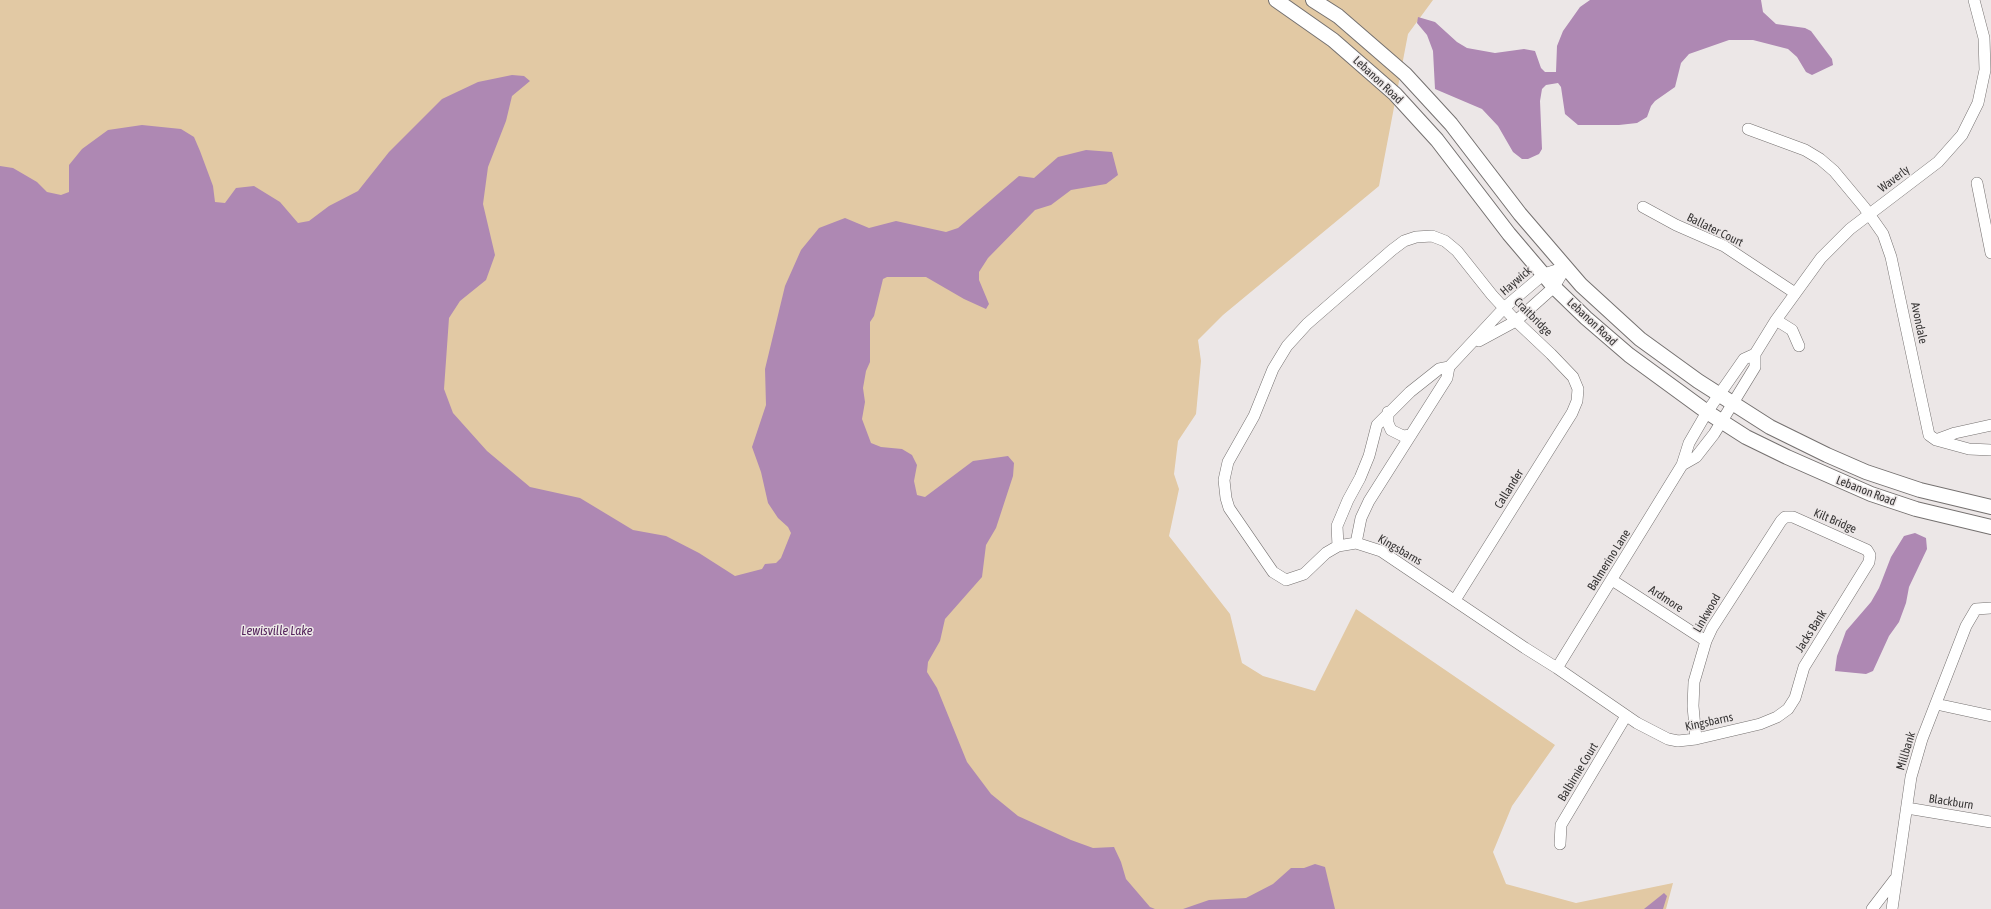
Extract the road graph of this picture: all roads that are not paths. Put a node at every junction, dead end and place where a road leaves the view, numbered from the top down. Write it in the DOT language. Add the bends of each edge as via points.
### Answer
graph roads {
  1 [pos="1276,0"];
  2 [pos="1313,0"];
  3 [pos="1974,0"];
  4 [pos="1987,37"];
  5 [pos="1748,129"];
  6 [pos="1977,183"];
  7 [pos="1643,207"];
  8 [pos="1869,214"];
  9 [pos="1432,236"];
  10 [pos="1991,252"];
  11 [pos="1566,267"];
  12 [pos="1544,274"];
  13 [pos="1554,287"];
  14 [pos="1795,293"];
  15 [pos="1520,295"];
  16 [pos="1531,307"];
  17 [pos="1505,308"];
  18 [pos="1776,320"];
  19 [pos="1516,321"];
  20 [pos="1799,346"];
  21 [pos="1467,349"];
  22 [pos="1755,354"];
  23 [pos="1449,367"];
  24 [pos="1578,389"];
  25 [pos="1721,395"];
  26 [pos="1734,403"];
  27 [pos="1388,412"];
  28 [pos="1707,412"];
  29 [pos="1722,421"];
  30 [pos="1991,425"];
  31 [pos="1411,434"];
  32 [pos="1936,440"];
  33 [pos="1991,450"];
  34 [pos="1682,465"];
  35 [pos="1356,488"];
  36 [pos="1372,496"];
  37 [pos="1991,507"];
  38 [pos="1787,517"];
  39 [pos="1991,527"];
  40 [pos="1356,543"];
  41 [pos="1338,546"];
  42 [pos="1870,554"];
  43 [pos="1612,580"];
  44 [pos="1455,600"];
  45 [pos="1991,608"];
  46 [pos="1706,641"];
  47 [pos="1557,668"];
  48 [pos="1936,704"];
  49 [pos="1626,716"];
  50 [pos="1991,716"];
  51 [pos="1773,719"];
  52 [pos="1696,739"];
  53 [pos="1907,808"];
  54 [pos="1991,822"];
  55 [pos="1560,844"];
  56 [pos="1897,876"];
  57 [pos="1872,909"];
  58 [pos="1892,909"];
  1 -- 12 [label="main road, Lebanon Road" via="1333,40 1395,94 1437,140 1509,234"];
  2 -- 11 [label="main road, Lebanon Road" via="1338,16 1405,74 1450,124 1520,214"];
  3 -- 4 [label="street, Waverly"];
  4 -- 8 [label="street, Waverly" via="1983,86 1973,116 1962,135 1938,162"];
  5 -- 8 [label="street, Avondale" via="1805,150 1820,159 1837,174"];
  6 -- 10 [label="street"];
  7 -- 14 [label="street, Ballater Court" via="1728,248"];
  8 -- 14 [label="street, Waverly" via="1826,253"];
  8 -- 32 [label="street, Avondale" via="1883,234 1891,257 1928,433"];
  9 -- 17 [label="street, Craitbridge" via="1445,241 1457,251"];
  9 -- 41 [label="street, Kingsbarns" via="1404,241 1307,324 1287,346 1273,369 1254,416 1228,462 1224,480 1229,508 1273,572 1286,580 1304,574 1326,553"];
  11 -- 12 [label="street, Haywick"];
  11 -- 13 [label="street, Haywick"];
  11 -- 25 [label="main road, Lebanon Road" via="1581,285 1640,339"];
  12 -- 13 [label="main road, Lebanon Road"];
  12 -- 15 [label="street, Haywick"];
  13 -- 16 [label="street, Haywick"];
  13 -- 28 [label="main road, Lebanon Road" via="1629,355"];
  14 -- 18 [label="street, Waverly"];
  15 -- 16 [label="street"];
  15 -- 17 [label="street, Haywick"];
  16 -- 19 [label="street, Haywick"];
  17 -- 19 [label="street, Craitbridge"];
  17 -- 21 [label="street, Haywick"];
  18 -- 20 [label="street" via="1792,330"];
  18 -- 22 [label="street, Waverly"];
  19 -- 21 [label="street, Haywick"];
  19 -- 24 [label="street, Craitbridge" via="1573,377"];
  21 -- 23 [label="street, Haywick"];
  22 -- 25 [label="street, Waverly" via="1744,359"];
  22 -- 26 [label="street, Waverly" via="1755,367"];
  23 -- 27 [label="street, Haywick" via="1439,369"];
  23 -- 31 [label="street, Haywick" via="1447,378"];
  24 -- 44 [label="street, Callander" via="1572,413"];
  25 -- 26 [label="main road, Lebanon Road"];
  25 -- 28 [label="street, Balmerino Lane"];
  26 -- 29 [label="street, Balmerino Lane"];
  26 -- 37 [label="main road, Lebanon Road" via="1770,427 1866,472 1920,490"];
  27 -- 31 [label="street" via="1391,430 1403,436"];
  27 -- 35 [label="street, Haywick" via="1377,425 1369,456"];
  28 -- 29 [label="main road, Lebanon Road"];
  28 -- 34 [label="street, Balmerino Lane" via="1689,443"];
  29 -- 34 [label="street, Balmerino Lane" via="1699,454"];
  29 -- 39 [label="main road, Lebanon Road" via="1762,445 1844,483 1916,509"];
  30 -- 32 [label="street"];
  31 -- 36 [label="street, Haywick"];
  32 -- 33 [label="street" via="1969,449"];
  34 -- 43 [label="street, Balmerino Lane"];
  35 -- 36 [label="street"];
  35 -- 41 [label="street, Haywick" via="1337,526"];
  36 -- 40 [label="street, Haywick" via="1361,518"];
  38 -- 42 [label="street, Kilt Bridge" via="1793,517 1865,548"];
  38 -- 46 [label="street, Linkwood" via="1779,523"];
  40 -- 41 [label="street, Kingsbarns"];
  40 -- 44 [label="street, Kingsbarns" via="1381,551"];
  42 -- 51 [label="street, Jacks Bank" via="1869,562 1804,667 1793,702 1785,712"];
  43 -- 46 [label="street, Ardmore"];
  43 -- 47 [label="street, Balmerino Lane"];
  44 -- 47 [label="street, Kingsbarns"];
  45 -- 48 [label="street, Millbank" via="1976,609 1966,626"];
  46 -- 52 [label="street, Linkwood" via="1694,682"];
  47 -- 49 [label="street, Kingsbarns"];
  48 -- 50 [label="street"];
  48 -- 53 [label="street, Millbank" via="1911,777"];
  49 -- 52 [label="street, Kingsbarns" via="1668,739"];
  49 -- 55 [label="street, Balbirnie Court" via="1561,825"];
  51 -- 52 [label="street, Kingsbarns"];
  53 -- 54 [label="street, Blackburn"];
  53 -- 56 [label="street, Millbank"];
  56 -- 57 [label="street"];
  56 -- 58 [label="street, Millbank"];
}
